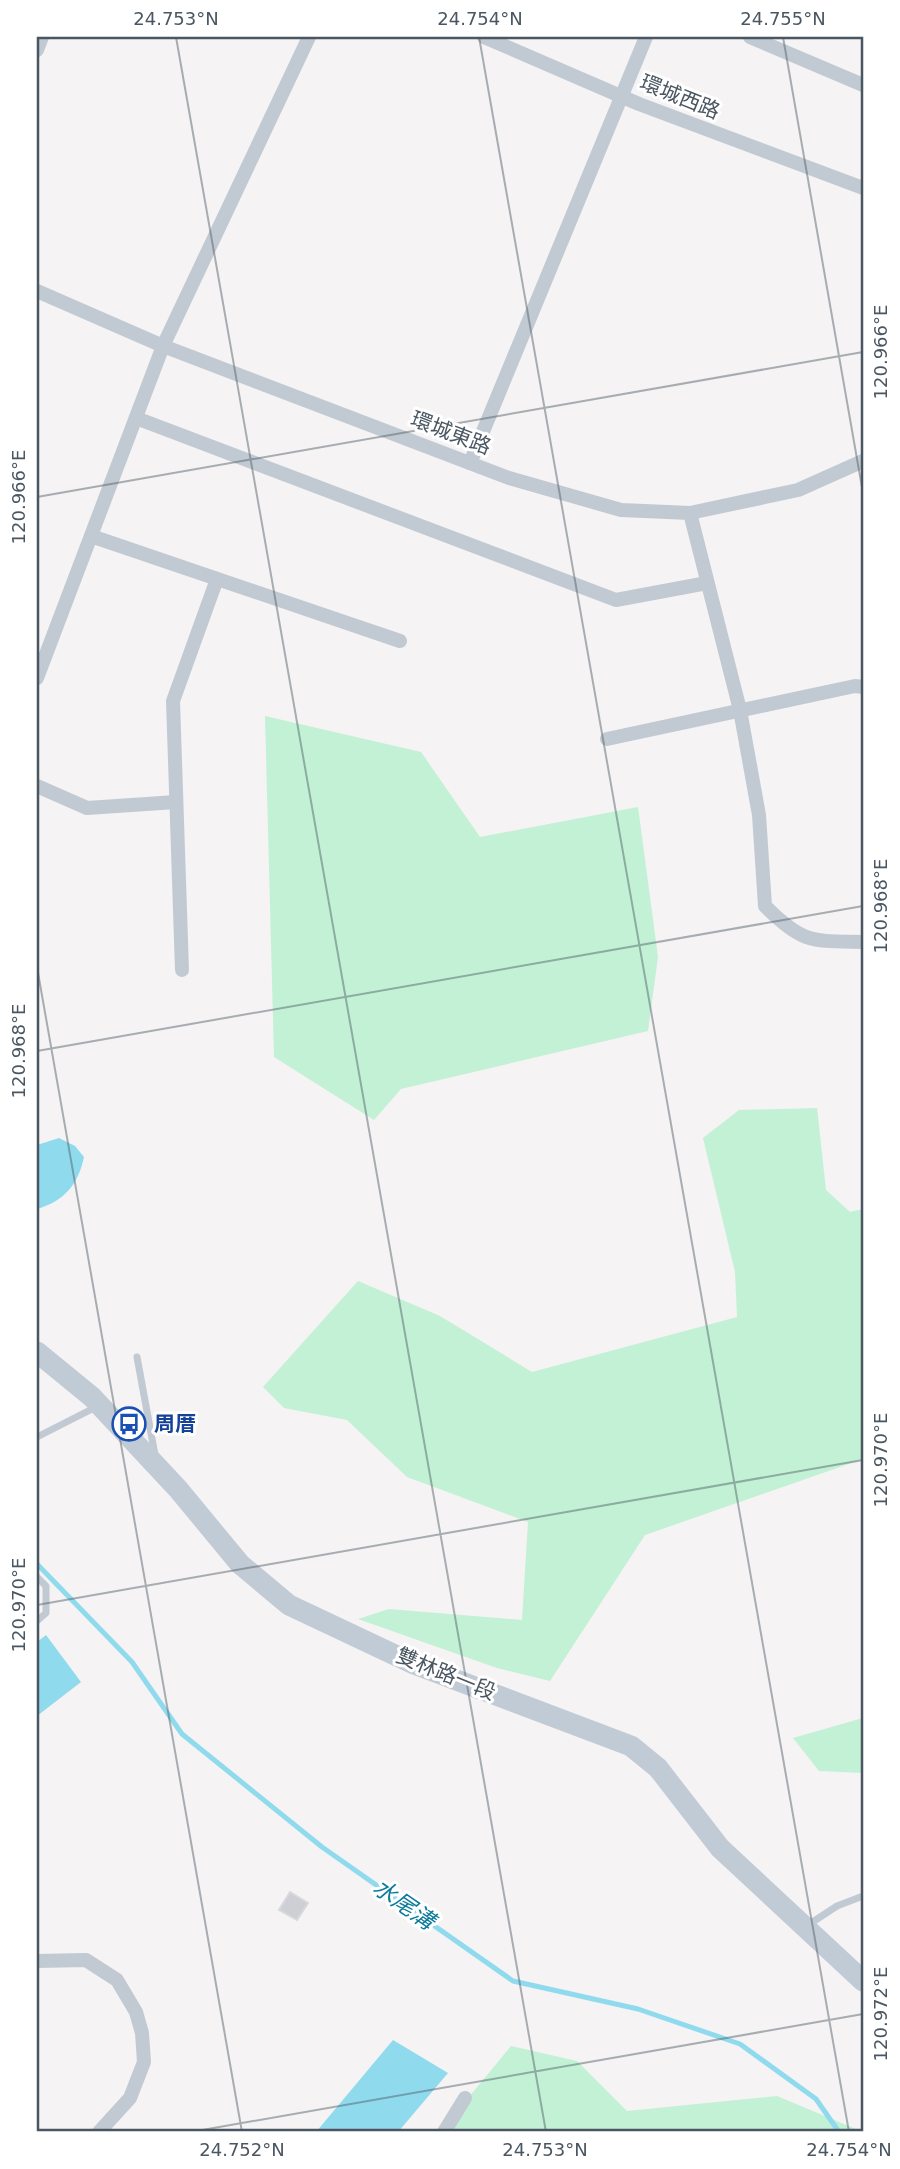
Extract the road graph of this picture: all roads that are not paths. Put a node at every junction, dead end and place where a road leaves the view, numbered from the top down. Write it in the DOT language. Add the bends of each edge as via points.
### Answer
graph roads {
  1 [pos="42,37"];
  2 [pos="309,37"];
  3 [pos="484,37"];
  4 [pos="646,37"];
  5 [pos="750,37"];
  6 [pos="37,50"];
  7 [pos="863,85"];
  8 [pos="622,96"];
  9 [pos="863,188"];
  10 [pos="37,291"];
  11 [pos="163,346"];
  12 [pos="136,418"];
  13 [pos="863,461"];
  14 [pos="470,463"];
  15 [pos="690,513"];
  16 [pos="91,536"];
  17 [pos="217,579"];
  18 [pos="708,583"];
  19 [pos="400,641"];
  20 [pos="37,678"];
  21 [pos="863,687"];
  22 [pos="740,710"];
  23 [pos="607,739"];
  24 [pos="37,786"];
  25 [pos="176,802"];
  26 [pos="863,942"];
  27 [pos="182,970"];
  28 [pos="37,1352"];
  29 [pos="137,1357"];
  30 [pos="100,1405"];
  31 [pos="37,1437"];
  32 [pos="157,1466"];
  33 [pos="37,1577"];
  34 [pos="37,1621"];
  35 [pos="863,1896"];
  36 [pos="804,1928"];
  37 [pos="37,1961"];
  38 [pos="863,1981"];
  39 [pos="465,2098"];
  40 [pos="99,2132"];
  41 [pos="444,2132"];
  1 -- 6 [label="street"];
  2 -- 11 [label="street"];
  3 -- 8 [label="street, 環城西路"];
  4 -- 8 [label="street"];
  5 -- 7 [label="street"];
  8 -- 9 [label="street, 環城西路"];
  8 -- 14 [label="street"];
  10 -- 11 [label="street, 環城東路"];
  11 -- 12 [label="street"];
  11 -- 14 [label="street, 環城東路"];
  12 -- 16 [label="street"];
  12 -- 18 [label="street" via="616,600"];
  13 -- 15 [label="street, 環城東路" via="798,489"];
  14 -- 15 [label="street, 環城東路" via="621,510"];
  15 -- 18 [label="street"];
  16 -- 17 [label="street"];
  16 -- 20 [label="street"];
  17 -- 19 [label="street"];
  17 -- 25 [label="street" via="173,701"];
  18 -- 22 [label="street"];
  21 -- 22 [label="street"];
  22 -- 23 [label="street"];
  22 -- 26 [label="street" via="759,815 765,906 799,936 813,941"];
  24 -- 25 [label="street" via="87,808"];
  25 -- 27 [label="street"];
  28 -- 30 [label="street, 雙林路一段"];
  29 -- 32 [label="lane"];
  30 -- 31 [label="lane"];
  30 -- 32 [label="street, 雙林路一段"];
  32 -- 36 [label="street, 雙林路一段" via="240,1564 289,1605 414,1664 631,1746 658,1768 720,1847"];
  33 -- 34 [label="lane" via="46,1586 46,1613"];
  35 -- 36 [label="lane" via="837,1906"];
  36 -- 38 [label="street, 雙林路一段"];
  37 -- 40 [label="street" via="86,1960 117,1980 136,2012 144,2062 130,2098"];
  39 -- 41 [label="street"];
}
